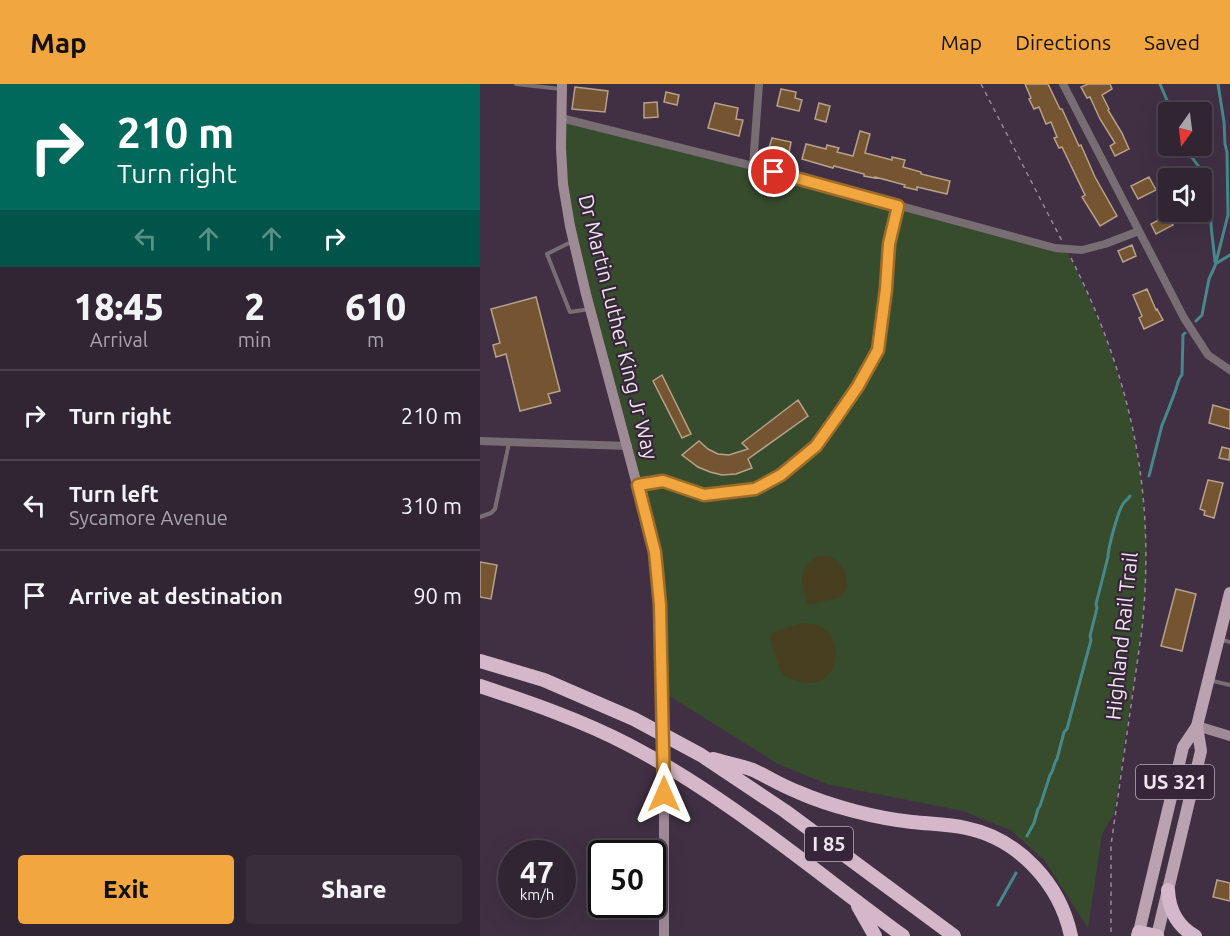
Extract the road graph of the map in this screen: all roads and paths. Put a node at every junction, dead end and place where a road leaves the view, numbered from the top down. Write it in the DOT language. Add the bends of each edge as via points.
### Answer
graph roads {
  1 [pos="516,84"];
  2 [pos="759,84"];
  3 [pos="981,84"];
  4 [pos="1063,84"];
  5 [pos="524,85"];
  6 [pos="562,87"];
  7 [pos="561,118"];
  8 [pos="753,166"];
  9 [pos="898,206"];
  10 [pos="1138,231"];
  11 [pos="574,240"];
  12 [pos="1066,249"];
  13 [pos="591,309"];
  14 [pos="1230,370"];
  15 [pos="480,441"];
  16 [pos="509,442"];
  17 [pos="628,446"];
  18 [pos="638,485"];
  19 [pos="480,517"];
  20 [pos="1229,601"];
  21 [pos="1224,641"];
  22 [pos="480,661"];
  23 [pos="1209,680"];
  24 [pos="1230,685"];
  25 [pos="480,686"];
  26 [pos="1197,726"];
  27 [pos="1230,736"];
  28 [pos="701,756"];
  29 [pos="1168,890"];
  30 [pos="856,901"];
  31 [pos="1138,934"];
  32 [pos="664,936"];
  33 [pos="875,936"];
  34 [pos="903,936"];
  35 [pos="954,936"];
  36 [pos="1071,936"];
  37 [pos="1111,936"];
  38 [pos="1157,936"];
  39 [pos="1195,936"];
  1 -- 5 [label="lane"];
  2 -- 8 [label="street"];
  3 -- 12 [label="path, Highland Rail Trail"];
  4 -- 10 [label="street"];
  5 -- 6 [label="lane"];
  6 -- 7 [label="main road, Dr Martin Luther King Jr Way"];
  7 -- 8 [label="street"];
  7 -- 11 [label="main road, Dr Martin Luther King Jr Way" via="563,184"];
  8 -- 9 [label="street"];
  9 -- 12 [label="street"];
  9 -- 18 [label="lane" via="889,244 878,350 816,446 781,475 755,489 704,495 663,481"];
  10 -- 12 [label="street" via="1082,250"];
  10 -- 14 [label="street" via="1203,348"];
  11 -- 13 [label="main road, Dr Martin Luther King Jr Way"];
  11 -- 13 [label="lane" via="547,254 570,312"];
  12 -- 37 [label="path, Highland Rail Trail" via="1099,319 1127,402 1142,483 1146,540 1142,629 1111,845"];
  13 -- 17 [label="main road, Dr Martin Luther King Jr Way"];
  15 -- 16 [label="street"];
  16 -- 17 [label="street"];
  16 -- 19 [label="lane" via="495,509"];
  17 -- 18 [label="main road, Dr Martin Luther King Jr Way"];
  18 -- 32 [label="main road, Dr Martin Luther King Jr Way, bridge" via="655,552 660,605"];
  20 -- 21 [label="main road, US 321"];
  21 -- 23 [label="main road, US 321"];
  22 -- 28 [label="highway, I 85" via="544,680 634,718"];
  23 -- 24 [label="lane"];
  23 -- 26 [label="main road, US 321"];
  25 -- 30 [label="highway, I 85" via="558,712 638,750 755,824"];
  26 -- 27 [label="main road"];
  26 -- 29 [label="main road, US 321" via="1201,752"];
  26 -- 31 [label="main road, US 321" via="1183,747"];
  28 -- 35 [label="highway, I 85" via="785,811"];
  28 -- 36 [label="highway" via="752,770 803,795 857,812 953,825 995,837 1017,850 1044,878 1062,906"];
  29 -- 38 [label="main road, US 321"];
  29 -- 39 [label="highway" via="1177,920"];
  30 -- 33 [label="highway"];
  30 -- 34 [label="highway, I 85"];
  31 -- 38 [label="highway"];
}
